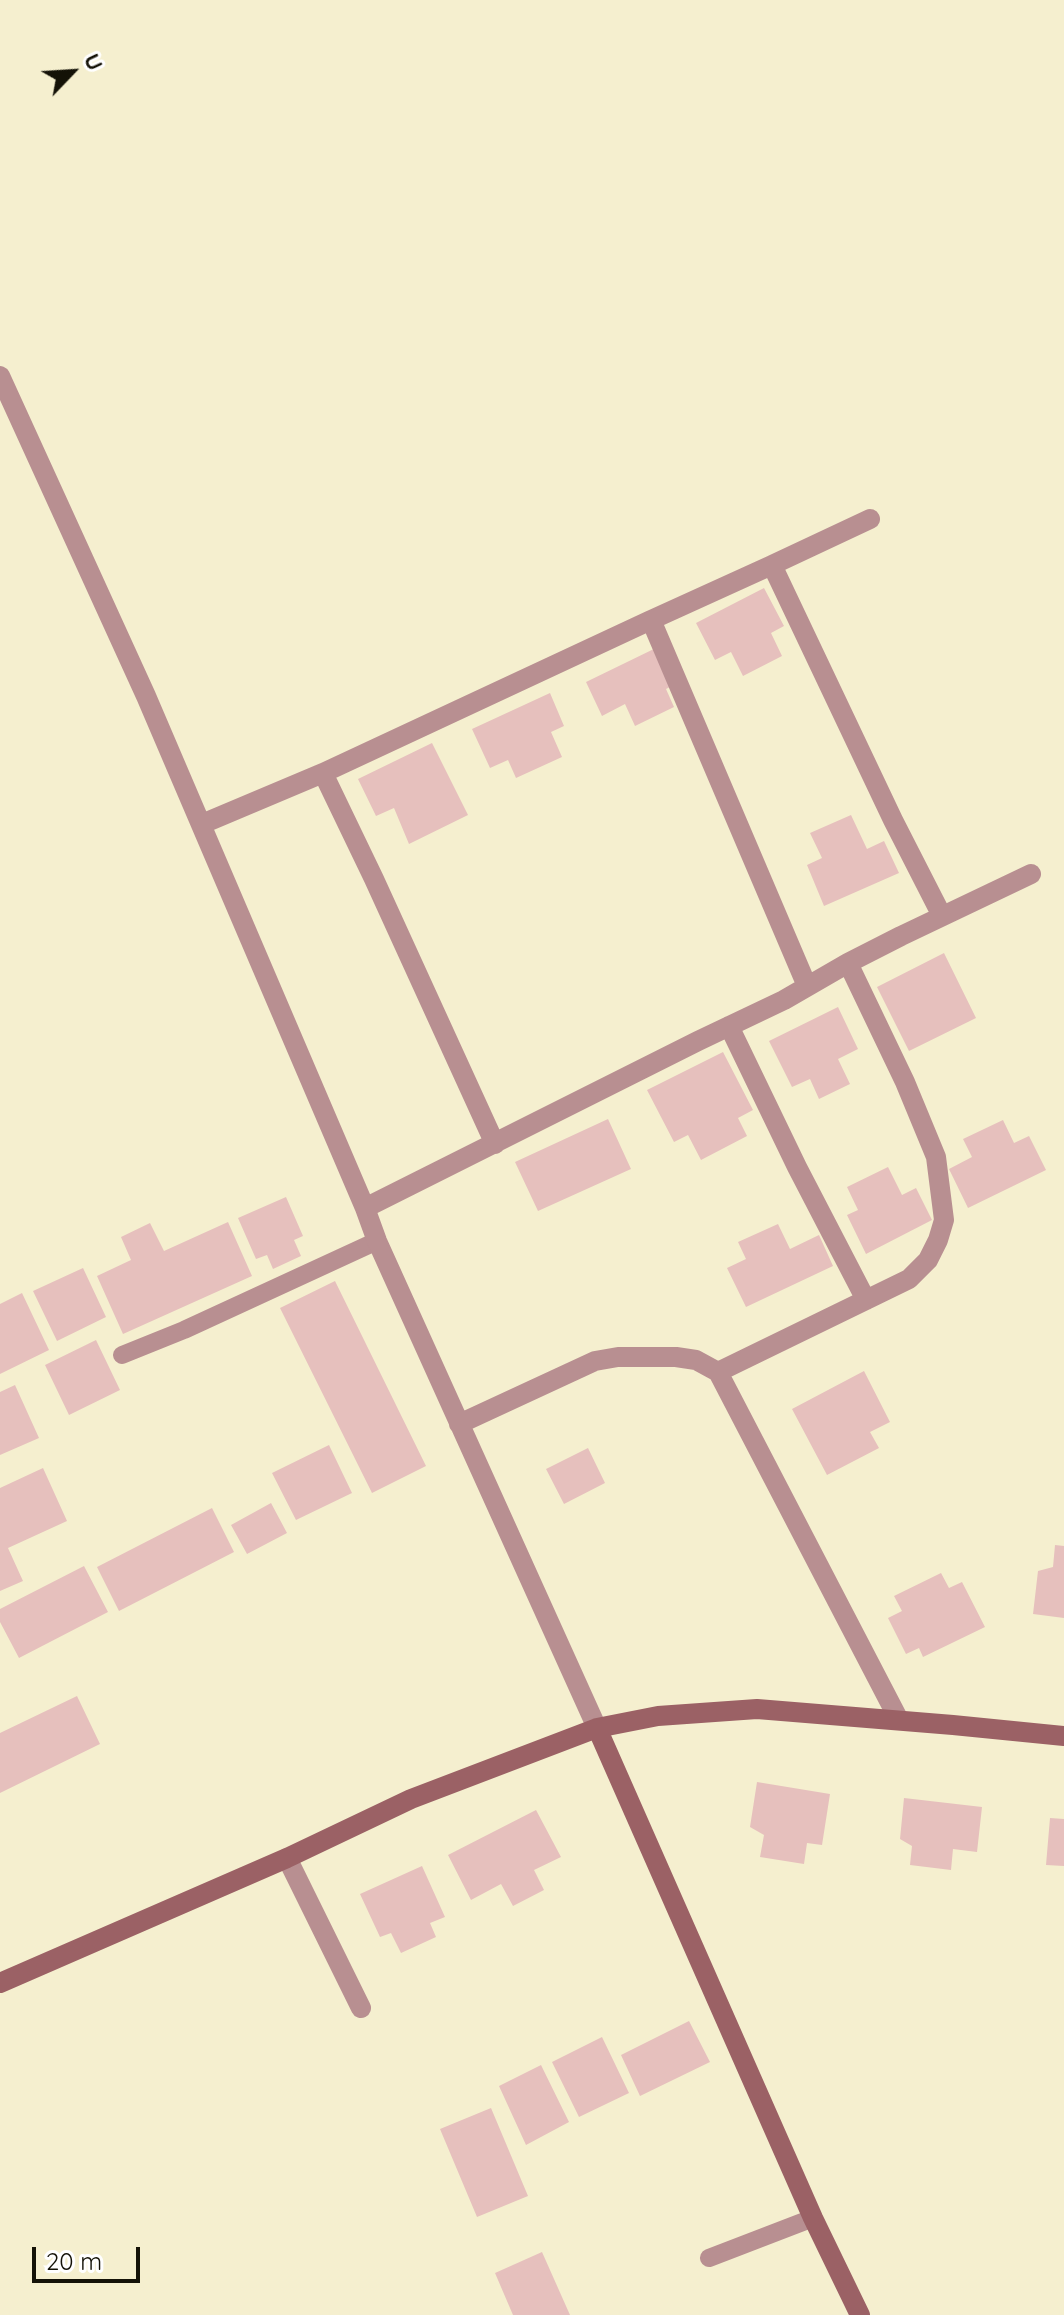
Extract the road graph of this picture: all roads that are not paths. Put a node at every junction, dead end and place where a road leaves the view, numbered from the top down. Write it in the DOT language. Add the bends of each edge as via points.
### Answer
graph roads {
  1 [pos="0,376"];
  2 [pos="870,519"];
  3 [pos="772,565"];
  4 [pos="651,620"];
  5 [pos="323,773"];
  6 [pos="202,824"];
  7 [pos="1031,874"];
  8 [pos="942,916"];
  9 [pos="848,963"];
  10 [pos="807,986"];
  11 [pos="729,1026"];
  12 [pos="495,1144"];
  13 [pos="365,1208"];
  14 [pos="377,1241"];
  15 [pos="866,1300"];
  16 [pos="122,1355"];
  17 [pos="718,1372"];
  18 [pos="459,1424"];
  19 [pos="899,1720"];
  20 [pos="597,1728"];
  21 [pos="1064,1736"];
  22 [pos="287,1858"];
  23 [pos="0,1983"];
  24 [pos="361,2008"];
  25 [pos="813,2218"];
  26 [pos="709,2258"];
  27 [pos="860,2315"];
  1 -- 6 [label="street"];
  2 -- 3 [label="street"];
  3 -- 4 [label="street"];
  3 -- 8 [label="street"];
  4 -- 5 [label="street"];
  4 -- 10 [label="street"];
  5 -- 6 [label="street"];
  5 -- 12 [label="street"];
  6 -- 13 [label="street"];
  7 -- 8 [label="street"];
  8 -- 9 [label="street"];
  9 -- 10 [label="street"];
  9 -- 15 [label="street" via="936,1157 944,1220 928,1260 909,1279"];
  10 -- 11 [label="street"];
  11 -- 12 [label="street"];
  11 -- 15 [label="street"];
  12 -- 13 [label="street"];
  13 -- 14 [label="street"];
  14 -- 16 [label="lane"];
  14 -- 18 [label="street"];
  15 -- 17 [label="street"];
  17 -- 18 [label="street" via="676,1357 595,1361"];
  17 -- 19 [label="street"];
  18 -- 20 [label="street"];
  19 -- 20 [label="street" via="757,1709 658,1716"];
  19 -- 21 [label="street"];
  20 -- 22 [label="street" via="411,1799"];
  20 -- 25 [label="street"];
  22 -- 23 [label="street"];
  22 -- 24 [label="street"];
  25 -- 26 [label="lane"];
  25 -- 27 [label="street"];
}
